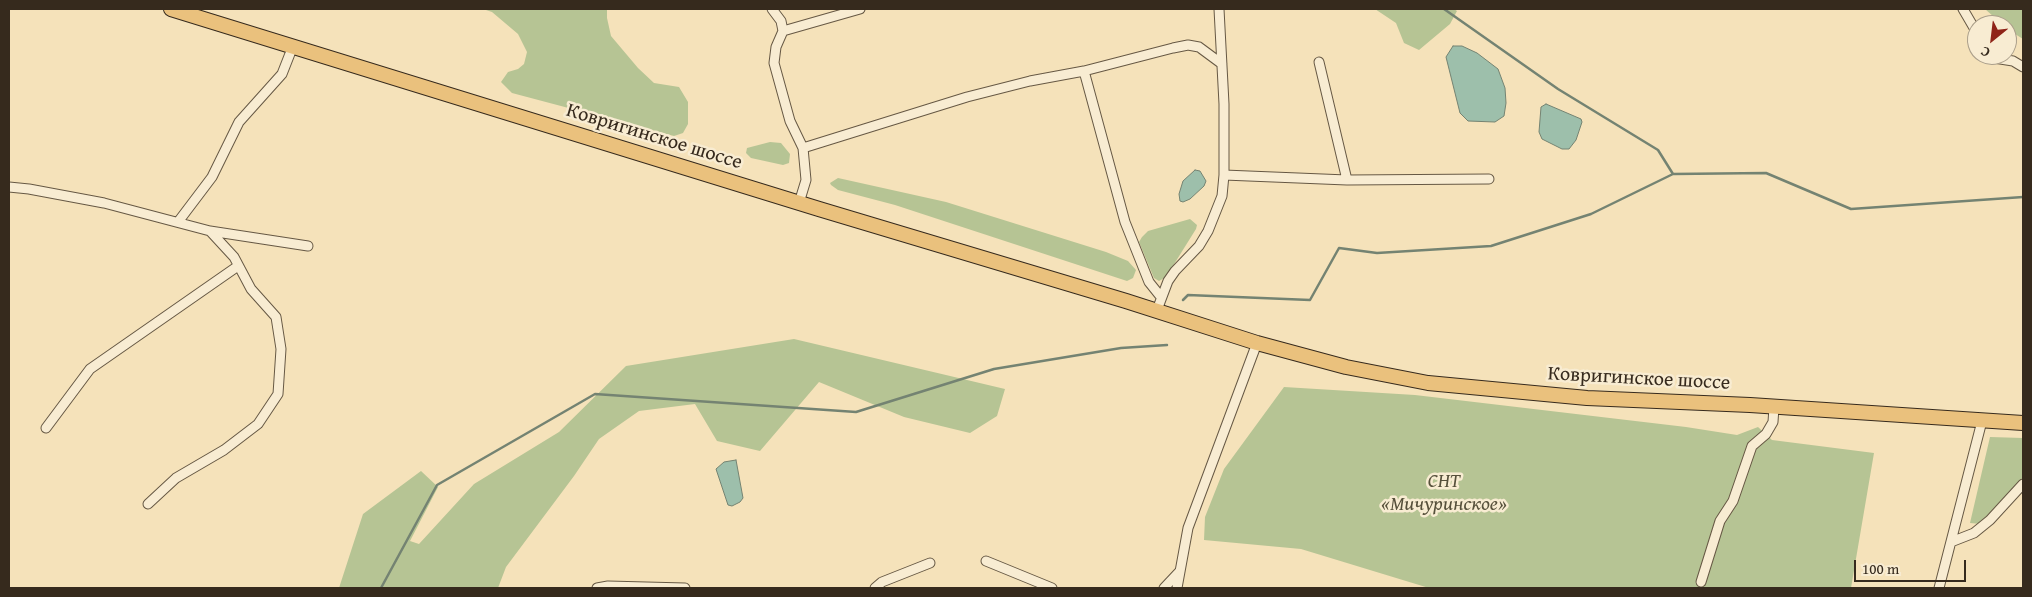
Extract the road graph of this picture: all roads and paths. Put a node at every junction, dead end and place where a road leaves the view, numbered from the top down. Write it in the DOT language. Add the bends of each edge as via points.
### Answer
graph roads {
  1 [pos="171,9"];
  2 [pos="772,9"];
  3 [pos="860,9"];
  4 [pos="1220,9"];
  5 [pos="784,30"];
  6 [pos="293,46"];
  7 [pos="1319,62"];
  8 [pos="1222,64"];
  9 [pos="1084,71"];
  10 [pos="804,148"];
  11 [pos="1224,175"];
  12 [pos="1489,179"];
  13 [pos="1347,180"];
  14 [pos="9,188"];
  15 [pos="799,203"];
  16 [pos="178,222"];
  17 [pos="210,231"];
  18 [pos="308,246"];
  19 [pos="238,266"];
  20 [pos="1159,304"];
  21 [pos="1257,344"];
  22 [pos="1774,407"];
  23 [pos="1982,421"];
  24 [pos="2023,424"];
  25 [pos="46,428"];
  26 [pos="2023,484"];
  27 [pos="148,504"];
  28 [pos="1951,542"];
  29 [pos="986,561"];
  30 [pos="930,563"];
  31 [pos="1180,570"];
  32 [pos="1701,582"];
  33 [pos="597,588"];
  34 [pos="685,588"];
  35 [pos="875,588"];
  36 [pos="1052,588"];
  37 [pos="1164,588"];
  38 [pos="1177,588"];
  39 [pos="1939,588"];
  1 -- 6 [label="main road, Ковригинское шоссе"];
  2 -- 5 [label="street"];
  3 -- 5 [label="street"];
  4 -- 8 [label="street"];
  5 -- 10 [label="street" via="776,47 774,63 790,121"];
  6 -- 15 [label="main road, Ковригинское шоссе"];
  6 -- 16 [label="street" via="282,74 239,122 212,177"];
  7 -- 13 [label="street"];
  8 -- 9 [label="street" via="1199,47 1188,45"];
  8 -- 11 [label="street"];
  9 -- 10 [label="street" via="967,97"];
  9 -- 20 [label="street" via="1125,222"];
  10 -- 15 [label="street" via="806,180"];
  11 -- 13 [label="street"];
  11 -- 20 [label="street" via="1222,196 1208,232 1175,271"];
  12 -- 13 [label="street"];
  14 -- 16 [label="street" via="30,189"];
  15 -- 20 [label="main road, Ковригинское шоссе" via="1126,301"];
  16 -- 17 [label="street"];
  17 -- 18 [label="street"];
  17 -- 19 [label="street"];
  19 -- 25 [label="street" via="90,369"];
  19 -- 27 [label="street" via="251,289 276,317 281,349 278,394 258,424 224,450 176,478"];
  20 -- 21 [label="main road, Ковригинское шоссе"];
  21 -- 22 [label="main road, Ковригинское шоссе" via="1346,368 1428,383 1588,398"];
  21 -- 31 [label="street" via="1188,528"];
  22 -- 23 [label="main road, Ковригинское шоссе"];
  22 -- 32 [label="street" via="1773,422 1766,434 1752,446 1733,501 1720,521"];
  23 -- 24 [label="main road, Ковригинское шоссе"];
  23 -- 28 [label="street"];
  26 -- 28 [label="street" via="1974,533"];
  28 -- 39 [label="street"];
  29 -- 36 [label="street"];
  30 -- 35 [label="street" via="882,582"];
  31 -- 37 [label="street"];
  31 -- 38 [label="street"];
  33 -- 34 [label="street"];
}
